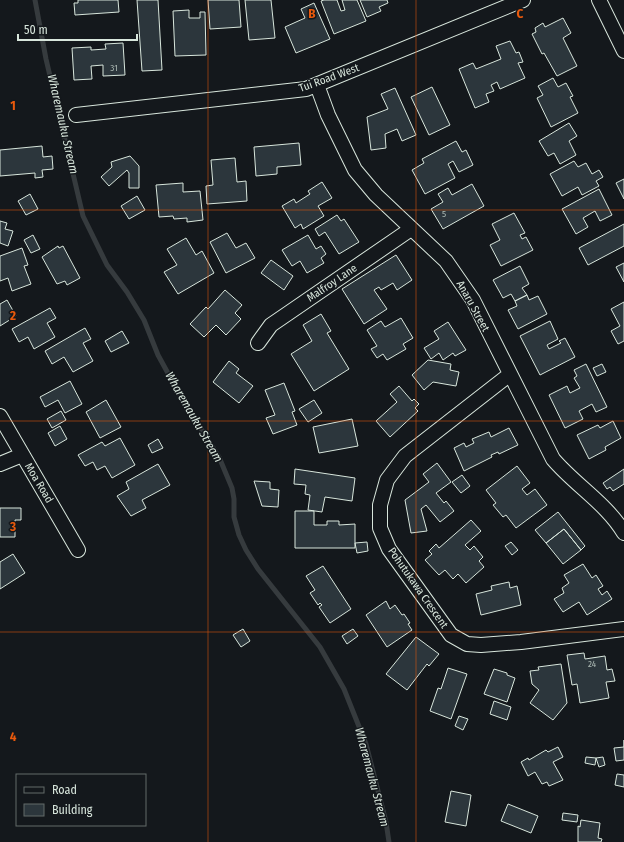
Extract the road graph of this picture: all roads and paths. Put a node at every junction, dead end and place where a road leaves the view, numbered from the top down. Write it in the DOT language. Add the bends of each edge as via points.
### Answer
graph roads {
  1 [pos="522,0"];
  2 [pos="599,0"];
  3 [pos="624,51"];
  4 [pos="317,85"];
  5 [pos="76,115"];
  6 [pos="411,229"];
  7 [pos="258,343"];
  8 [pos="509,375"];
  9 [pos="0,416"];
  10 [pos="22,456"];
  11 [pos="0,464"];
  12 [pos="624,534"];
  13 [pos="78,550"];
  14 [pos="624,629"];
  1 -- 4 [label="street, Tui Road West"];
  2 -- 3 [label="street"];
  4 -- 5 [label="street, Tui Road West" via="290,92"];
  4 -- 6 [label="street, Anaru Street" via="328,115 355,170"];
  6 -- 7 [label="street, Malfroy Lane" via="271,325"];
  6 -- 8 [label="street, Anaru Street" via="446,261 473,300"];
  8 -- 12 [label="street, Anaru Street" via="553,459 565,474 598,502"];
  8 -- 14 [label="street, Pohutukawa Crescent" via="405,456 387,480 380,505 380,528 389,549 451,634 467,644 521,642"];
  9 -- 10 [label="street, Moa Road"];
  10 -- 11 [label="street"];
  10 -- 13 [label="street, Moa Road"];
}
